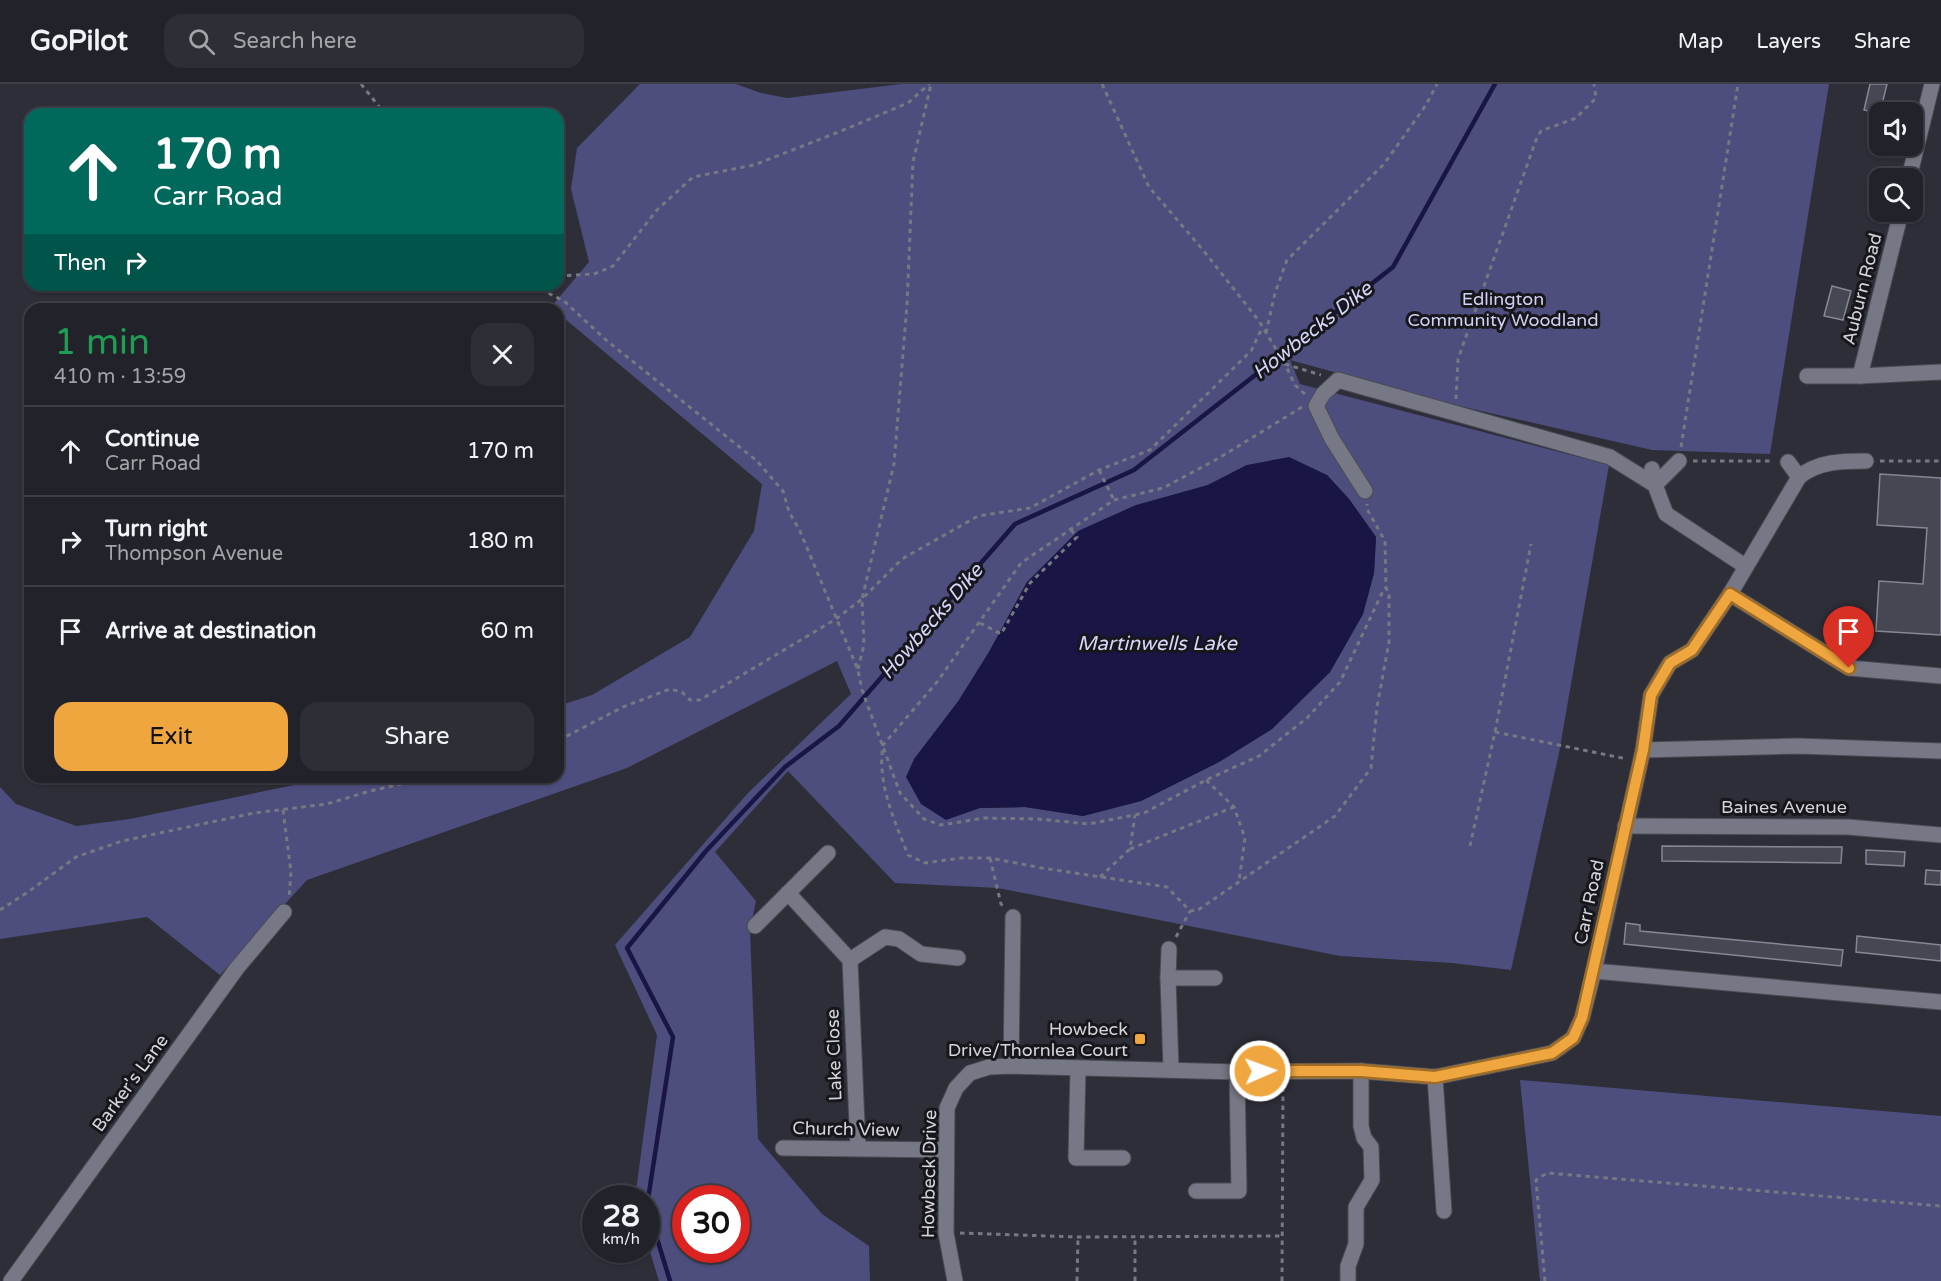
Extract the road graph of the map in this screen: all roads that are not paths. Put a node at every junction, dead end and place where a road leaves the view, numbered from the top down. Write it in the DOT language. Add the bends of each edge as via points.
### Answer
graph roads {
  1 [pos="1932,84"];
  2 [pos="1911,168"];
  3 [pos="1898,222"];
  4 [pos="1941,372"];
  5 [pos="1807,376"];
  6 [pos="1860,376"];
  7 [pos="1679,461"];
  8 [pos="1866,461"];
  9 [pos="1788,462"];
  10 [pos="1652,469"];
  11 [pos="1799,477"];
  12 [pos="1655,485"];
  13 [pos="1365,491"];
  14 [pos="1745,566"];
  15 [pos="1730,594"];
  16 [pos="1941,676"];
  17 [pos="1941,751"];
  18 [pos="1641,756"];
  19 [pos="1625,826"];
  20 [pos="1941,835"];
  21 [pos="828,853"];
  22 [pos="788,893"];
  23 [pos="284,912"];
  24 [pos="1013,917"];
  25 [pos="755,926"];
  26 [pos="1169,949"];
  27 [pos="958,958"];
  28 [pos="850,960"];
  29 [pos="1594,971"];
  30 [pos="1168,978"];
  31 [pos="1215,978"];
  32 [pos="1941,1002"];
  33 [pos="1011,1066"];
  34 [pos="1078,1068"];
  35 [pos="1171,1069"];
  36 [pos="1361,1071"];
  37 [pos="1237,1072"];
  38 [pos="1435,1077"];
  39 [pos="783,1148"];
  40 [pos="858,1148"];
  41 [pos="946,1150"];
  42 [pos="1123,1158"];
  43 [pos="1196,1191"];
  44 [pos="1444,1210"];
  45 [pos="11,1281"];
  46 [pos="955,1281"];
  47 [pos="1348,1281"];
  1 -- 2 [label="street"];
  3 -- 6 [label="street, Auburn Road"];
  4 -- 6 [label="street"];
  5 -- 6 [label="street"];
  7 -- 12 [label="street"];
  8 -- 11 [label="street" via="1841,461 1810,468"];
  9 -- 11 [label="street"];
  10 -- 12 [label="street"];
  11 -- 14 [label="street, Carr Road"];
  12 -- 13 [label="street" via="1610,457 1338,380 1316,406"];
  12 -- 14 [label="street" via="1666,514"];
  14 -- 15 [label="street, Carr Road"];
  15 -- 16 [label="street" via="1849,668"];
  15 -- 18 [label="street, Carr Road" via="1692,650 1670,663 1651,695"];
  17 -- 18 [label="street" via="1798,746"];
  18 -- 19 [label="street, Carr Road"];
  19 -- 20 [label="street, Baines Avenue" via="1848,827"];
  19 -- 29 [label="street, Carr Road"];
  21 -- 22 [label="street"];
  22 -- 25 [label="street"];
  22 -- 28 [label="street"];
  23 -- 45 [label="street, Barker's Lane" via="237,968"];
  24 -- 33 [label="street"];
  26 -- 30 [label="street"];
  27 -- 28 [label="street" via="921,954 899,939 885,937"];
  28 -- 40 [label="street, Lake Close"];
  29 -- 32 [label="street, Carr Road"];
  29 -- 38 [label="street, Howbeck Drive" via="1573,1038 1552,1053"];
  30 -- 31 [label="street"];
  30 -- 35 [label="street"];
  33 -- 34 [label="street, Howbeck Drive"];
  33 -- 41 [label="street, Howbeck Drive" via="970,1073 956,1088 947,1108"];
  34 -- 35 [label="street, Howbeck Drive"];
  34 -- 42 [label="street" via="1076,1158"];
  35 -- 37 [label="street, Howbeck Drive"];
  36 -- 37 [label="street, Howbeck Drive"];
  36 -- 38 [label="street, Howbeck Drive"];
  36 -- 47 [label="street" via="1361,1126 1371,1147 1372,1180 1356,1207 1356,1244 1348,1266"];
  37 -- 43 [label="street" via="1239,1191"];
  38 -- 44 [label="street"];
  39 -- 40 [label="street, Church View"];
  40 -- 41 [label="street, Church View"];
  41 -- 46 [label="street, Howbeck Drive" via="946,1233"];
}
